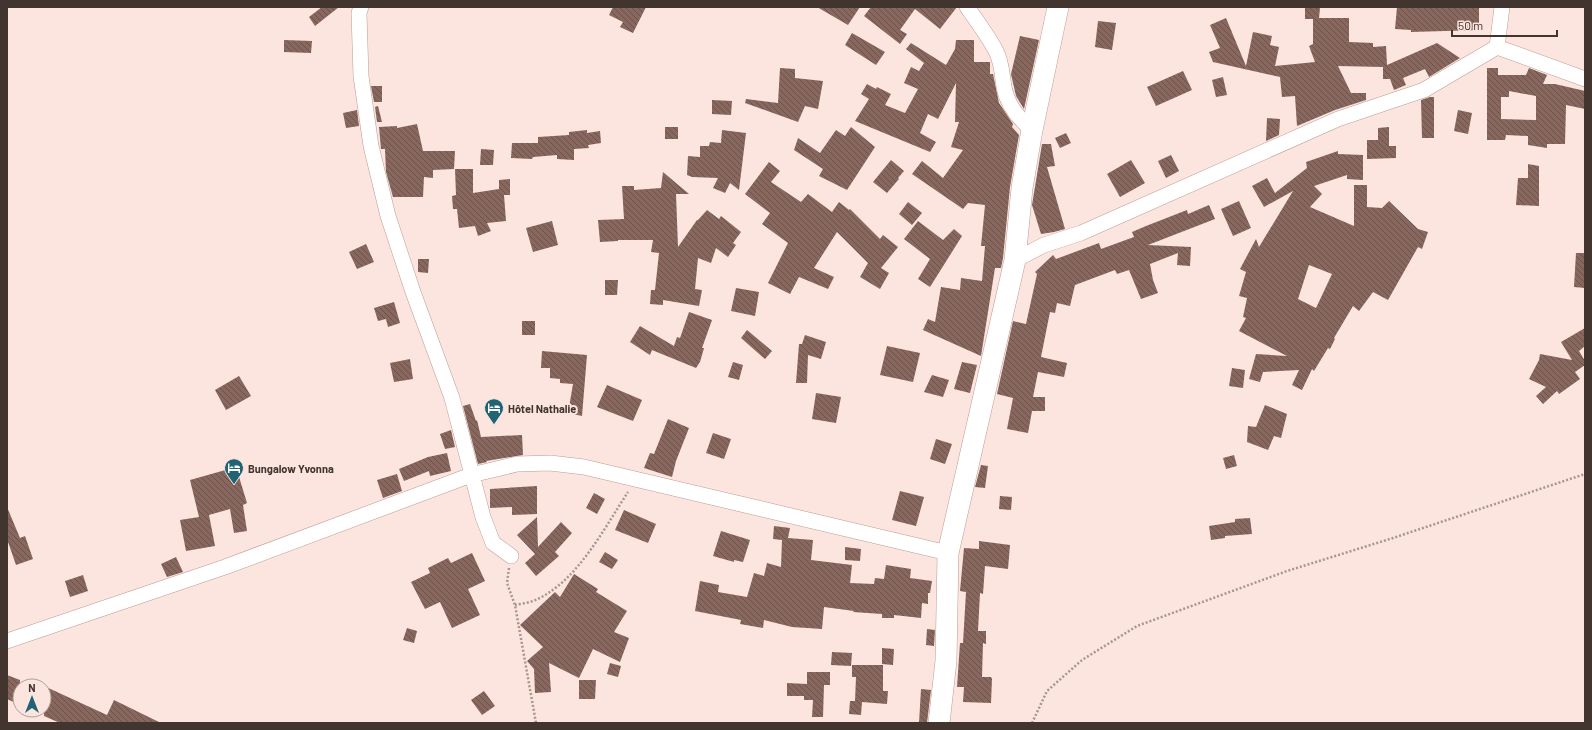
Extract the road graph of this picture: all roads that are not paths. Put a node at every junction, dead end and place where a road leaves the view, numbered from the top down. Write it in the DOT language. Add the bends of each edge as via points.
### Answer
graph roads {
  1 [pos="361,7"];
  2 [pos="967,7"];
  3 [pos="1058,7"];
  4 [pos="1502,7"];
  5 [pos="1497,47"];
  6 [pos="1585,79"];
  7 [pos="1032,130"];
  8 [pos="1015,260"];
  9 [pos="471,476"];
  10 [pos="948,553"];
  11 [pos="511,556"];
  12 [pos="7,641"];
  13 [pos="939,723"];
  1 -- 9 [label="street" via="361,76 371,146 388,216 452,398"];
  2 -- 7 [label="street" via="996,51 1003,70 1008,103"];
  3 -- 7 [label="street"];
  4 -- 5 [label="street"];
  5 -- 6 [label="street"];
  5 -- 8 [label="street" via="1424,90 1338,119 1081,233 1044,245"];
  7 -- 8 [label="street" via="1022,188"];
  8 -- 10 [label="street"];
  9 -- 10 [label="street" via="517,464 550,463 584,467"];
  9 -- 11 [label="street" via="493,543"];
  9 -- 12 [label="street" via="225,567"];
  10 -- 13 [label="street" via="946,661"];
}
